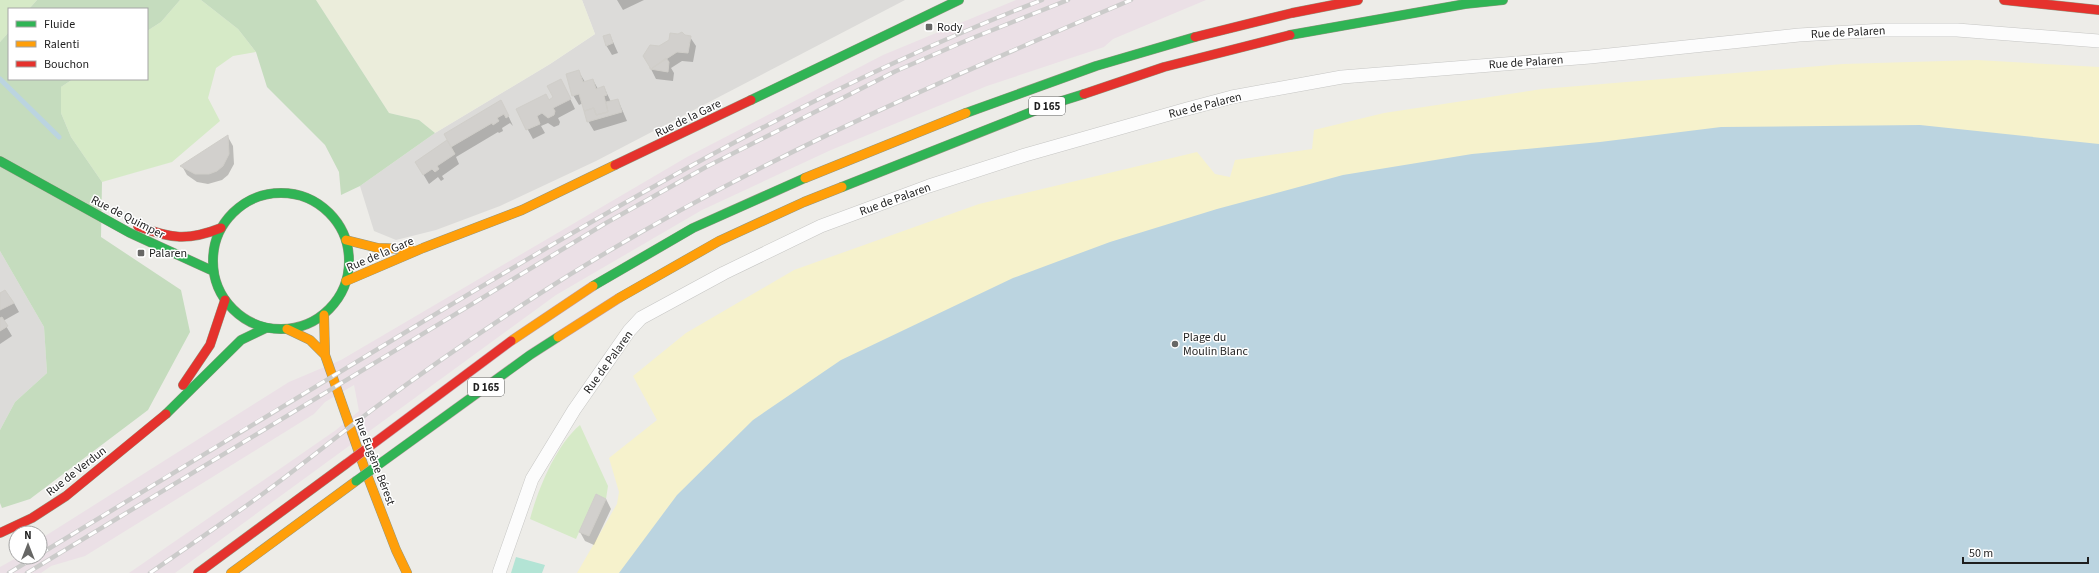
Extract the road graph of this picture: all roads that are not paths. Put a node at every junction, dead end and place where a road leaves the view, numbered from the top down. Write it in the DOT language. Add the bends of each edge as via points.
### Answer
graph roads {
  1 [pos="958,0"];
  2 [pos="1358,0"];
  3 [pos="1503,0"];
  4 [pos="2004,0"];
  5 [pos="2099,10"];
  6 [pos="2099,41"];
  7 [pos="0,161"];
  8 [pos="76,204"];
  9 [pos="221,228"];
  10 [pos="346,240"];
  11 [pos="423,248"];
  12 [pos="213,271"];
  13 [pos="346,281"];
  14 [pos="225,300"];
  15 [pos="324,315"];
  16 [pos="266,328"];
  17 [pos="287,329"];
  18 [pos="324,355"];
  19 [pos="161,418"];
  20 [pos="0,533"];
  21 [pos="198,573"];
  22 [pos="231,573"];
  23 [pos="407,573"];
  24 [pos="499,573"];
  1 -- 11 [label="main road, Rue de la Gare" via="536,204"];
  2 -- 21 [label="main road, D 165, bridge" via="1245,24 1134,55 1014,94 915,132 694,227 593,286 508,343"];
  3 -- 22 [label="main road, D 165, bridge" via="1465,4 1286,36 1164,67 1057,102 804,202 719,241 619,298 530,355"];
  4 -- 5 [label="main road"];
  6 -- 24 [label="street, Rue de Palaren" via="1957,30 1884,30 1799,35 1590,57 1342,77 1232,97 1040,150 929,186 821,226 724,273 641,318 578,404 532,479"];
  7 -- 8 [label="main road, Rue de Quimper"];
  8 -- 9 [label="main road, Rue de Quimper" via="156,233 201,236"];
  8 -- 12 [label="main road, Rue de Quimper" via="130,233"];
  9 -- 10 [label="main road" via="238,209 249,202 273,194 300,196 321,206 336,219"];
  9 -- 12 [label="main road" via="214,249"];
  10 -- 11 [label="main road, Rue de la Gare" via="366,247 387,250"];
  10 -- 13 [label="main road" via="349,258"];
  11 -- 13 [label="main road, Rue de la Gare"];
  12 -- 14 [label="main road"];
  13 -- 15 [label="main road" via="338,299"];
  14 -- 16 [label="main road" via="253,324"];
  14 -- 19 [label="main road, Rue de Verdun" via="210,345"];
  15 -- 17 [label="main road" via="309,324"];
  15 -- 18 [label="main road, Rue Eugène Bérest"];
  16 -- 17 [label="main road"];
  16 -- 19 [label="main road, Rue de Verdun" via="241,340"];
  17 -- 18 [label="main road, Rue Eugène Bérest" via="310,340"];
  18 -- 23 [label="main road, Rue Eugène Bérest" via="364,467"];
  19 -- 20 [label="main road, Rue de Verdun" via="66,496 32,518"];
}
